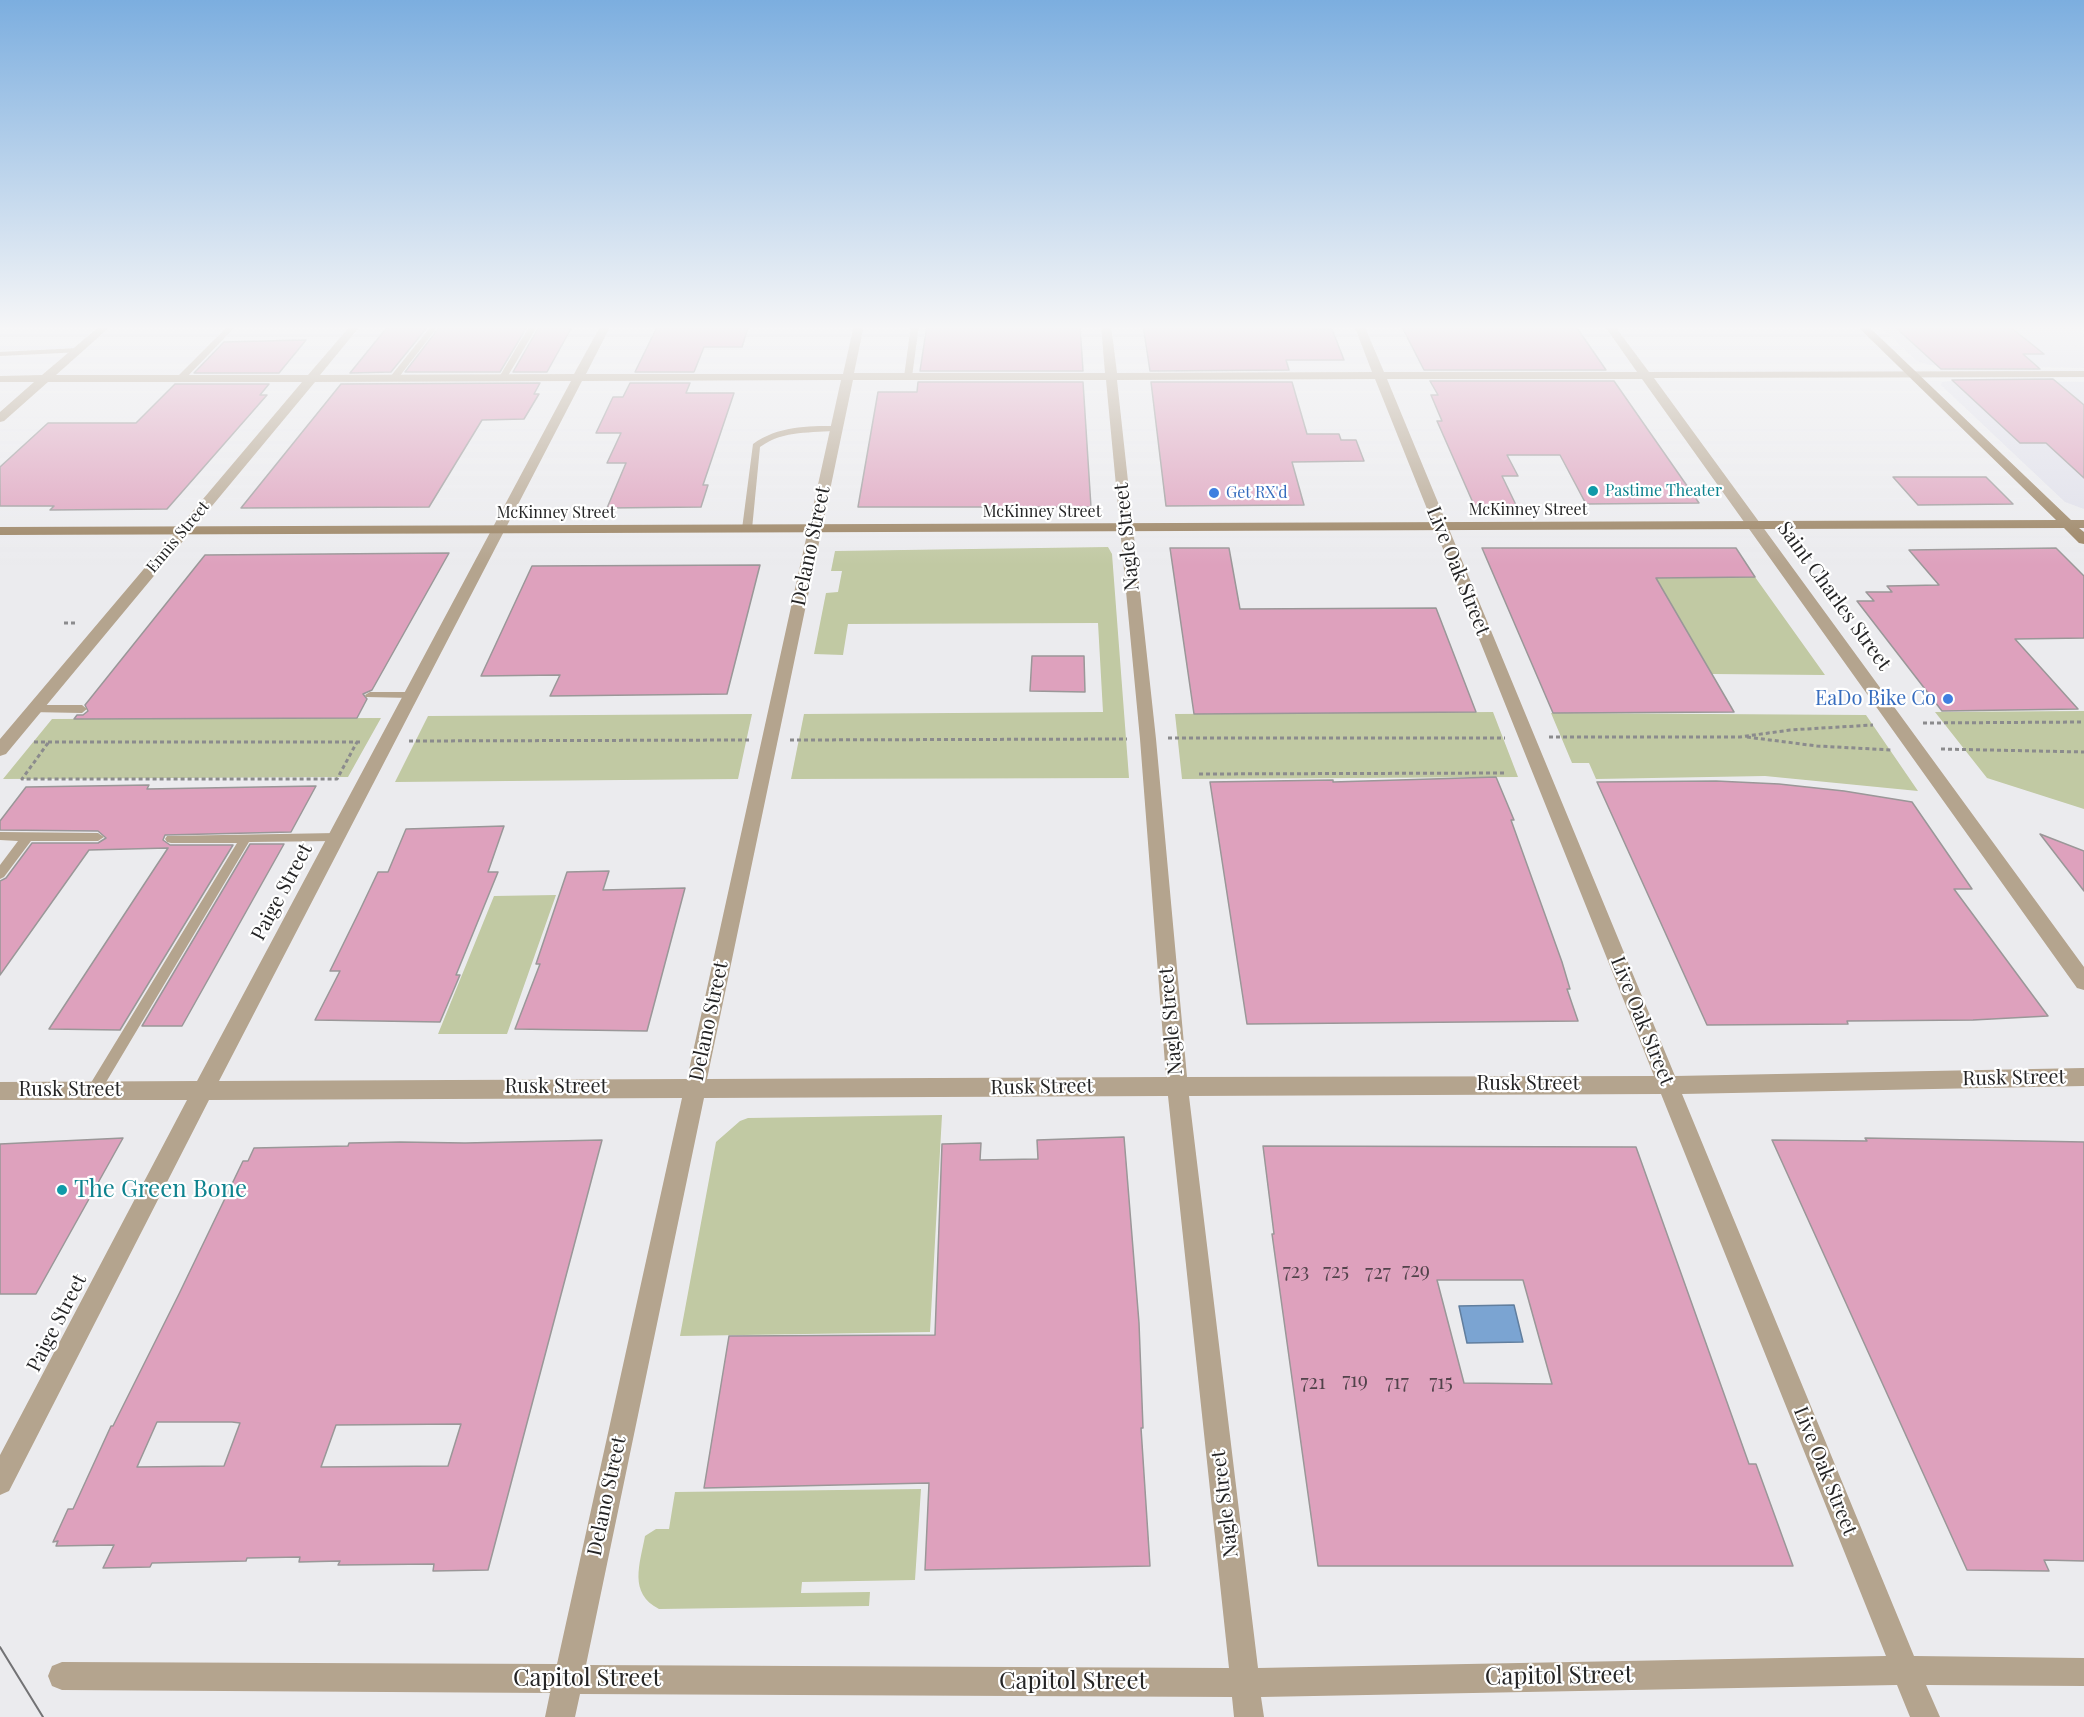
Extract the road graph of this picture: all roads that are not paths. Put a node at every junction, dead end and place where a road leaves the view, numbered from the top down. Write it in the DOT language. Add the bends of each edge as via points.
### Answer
graph roads {
  1 [pos="15,405"];
  2 [pos="287,405"];
  3 [pos="563,405"];
  4 [pos="841,405"];
  5 [pos="1113,405"];
  6 [pos="1392,405"];
  7 [pos="1668,405"];
  8 [pos="1943,405"];
  9 [pos="0,418"];
  10 [pos="836,428"];
  11 [pos="2068,524"];
  12 [pos="2084,524"];
  13 [pos="1755,525"];
  14 [pos="1441,526"];
  15 [pos="1126,528"];
  16 [pos="747,529"];
  17 [pos="815,529"];
  18 [pos="498,530"];
  19 [pos="0,531"];
  20 [pos="183,531"];
  21 [pos="2084,540"];
  22 [pos="370,695"];
  23 [pos="411,695"];
  24 [pos="34,709"];
  25 [pos="82,709"];
  26 [pos="0,750"];
  27 [pos="0,836"];
  28 [pos="28,837"];
  29 [pos="98,837"];
  30 [pos="336,837"];
  31 [pos="246,838"];
  32 [pos="171,839"];
  33 [pos="0,874"];
  34 [pos="2084,982"];
  35 [pos="2084,1077"];
  36 [pos="1176,1085"];
  37 [pos="1667,1085"];
  38 [pos="695,1088"];
  39 [pos="204,1089"];
  40 [pos="94,1090"];
  41 [pos="0,1091"];
  42 [pos="0,1482"];
  43 [pos="1906,1670"];
  44 [pos="2084,1672"];
  45 [pos="62,1676"];
  46 [pos="568,1679"];
  47 [pos="1246,1683"];
  48 [pos="560,1717"];
  49 [pos="1249,1717"];
  50 [pos="1925,1717"];
  1 -- 9 [label="street"];
  2 -- 20 [label="street, Ennis Street"];
  3 -- 18 [label="street, Paige Street"];
  4 -- 10 [label="street, Delano Street"];
  5 -- 15 [label="street, Nagle Street"];
  6 -- 14 [label="street, Live Oak Street"];
  7 -- 13 [label="street, Saint Charles Street"];
  8 -- 11 [label="street"];
  10 -- 16 [label="lane" via="787,432 756,446"];
  10 -- 17 [label="street, Delano Street"];
  11 -- 12 [label="street, McKinney Street"];
  11 -- 13 [label="street, McKinney Street"];
  11 -- 21 [label="street"];
  13 -- 14 [label="street, McKinney Street"];
  13 -- 34 [label="street, Saint Charles Street"];
  14 -- 15 [label="street, McKinney Street"];
  14 -- 37 [label="street, Live Oak Street"];
  15 -- 17 [label="street, McKinney Street"];
  15 -- 36 [label="street, Nagle Street" via="1149,750"];
  16 -- 17 [label="street, McKinney Street"];
  16 -- 18 [label="street, McKinney Street"];
  17 -- 38 [label="street, Delano Street"];
  18 -- 20 [label="street, McKinney Street"];
  18 -- 23 [label="street, Paige Street"];
  19 -- 20 [label="street, McKinney Street"];
  20 -- 24 [label="street, Ennis Street"];
  22 -- 23 [label="lane"];
  23 -- 30 [label="street, Paige Street"];
  24 -- 25 [label="lane"];
  24 -- 26 [label="street, Ennis Street"];
  27 -- 28 [label="lane"];
  28 -- 29 [label="lane"];
  28 -- 33 [label="lane"];
  30 -- 31 [label="lane"];
  30 -- 39 [label="street, Paige Street"];
  31 -- 32 [label="lane"];
  31 -- 40 [label="lane"];
  35 -- 37 [label="street, Rusk Street"];
  36 -- 37 [label="street, Rusk Street"];
  36 -- 38 [label="street, Rusk Street"];
  36 -- 47 [label="street, Nagle Street"];
  37 -- 43 [label="street, Live Oak Street"];
  38 -- 39 [label="street, Rusk Street"];
  38 -- 46 [label="street, Delano Street"];
  39 -- 40 [label="street, Rusk Street"];
  39 -- 42 [label="street, Paige Street"];
  40 -- 41 [label="street, Rusk Street"];
  43 -- 44 [label="street, Capitol Street"];
  43 -- 47 [label="street, Capitol Street"];
  43 -- 50 [label="street, Live Oak Street"];
  45 -- 46 [label="street, Capitol Street"];
  46 -- 47 [label="street, Capitol Street"];
  46 -- 48 [label="street, Delano Street"];
  47 -- 49 [label="street, Nagle Street"];
}
